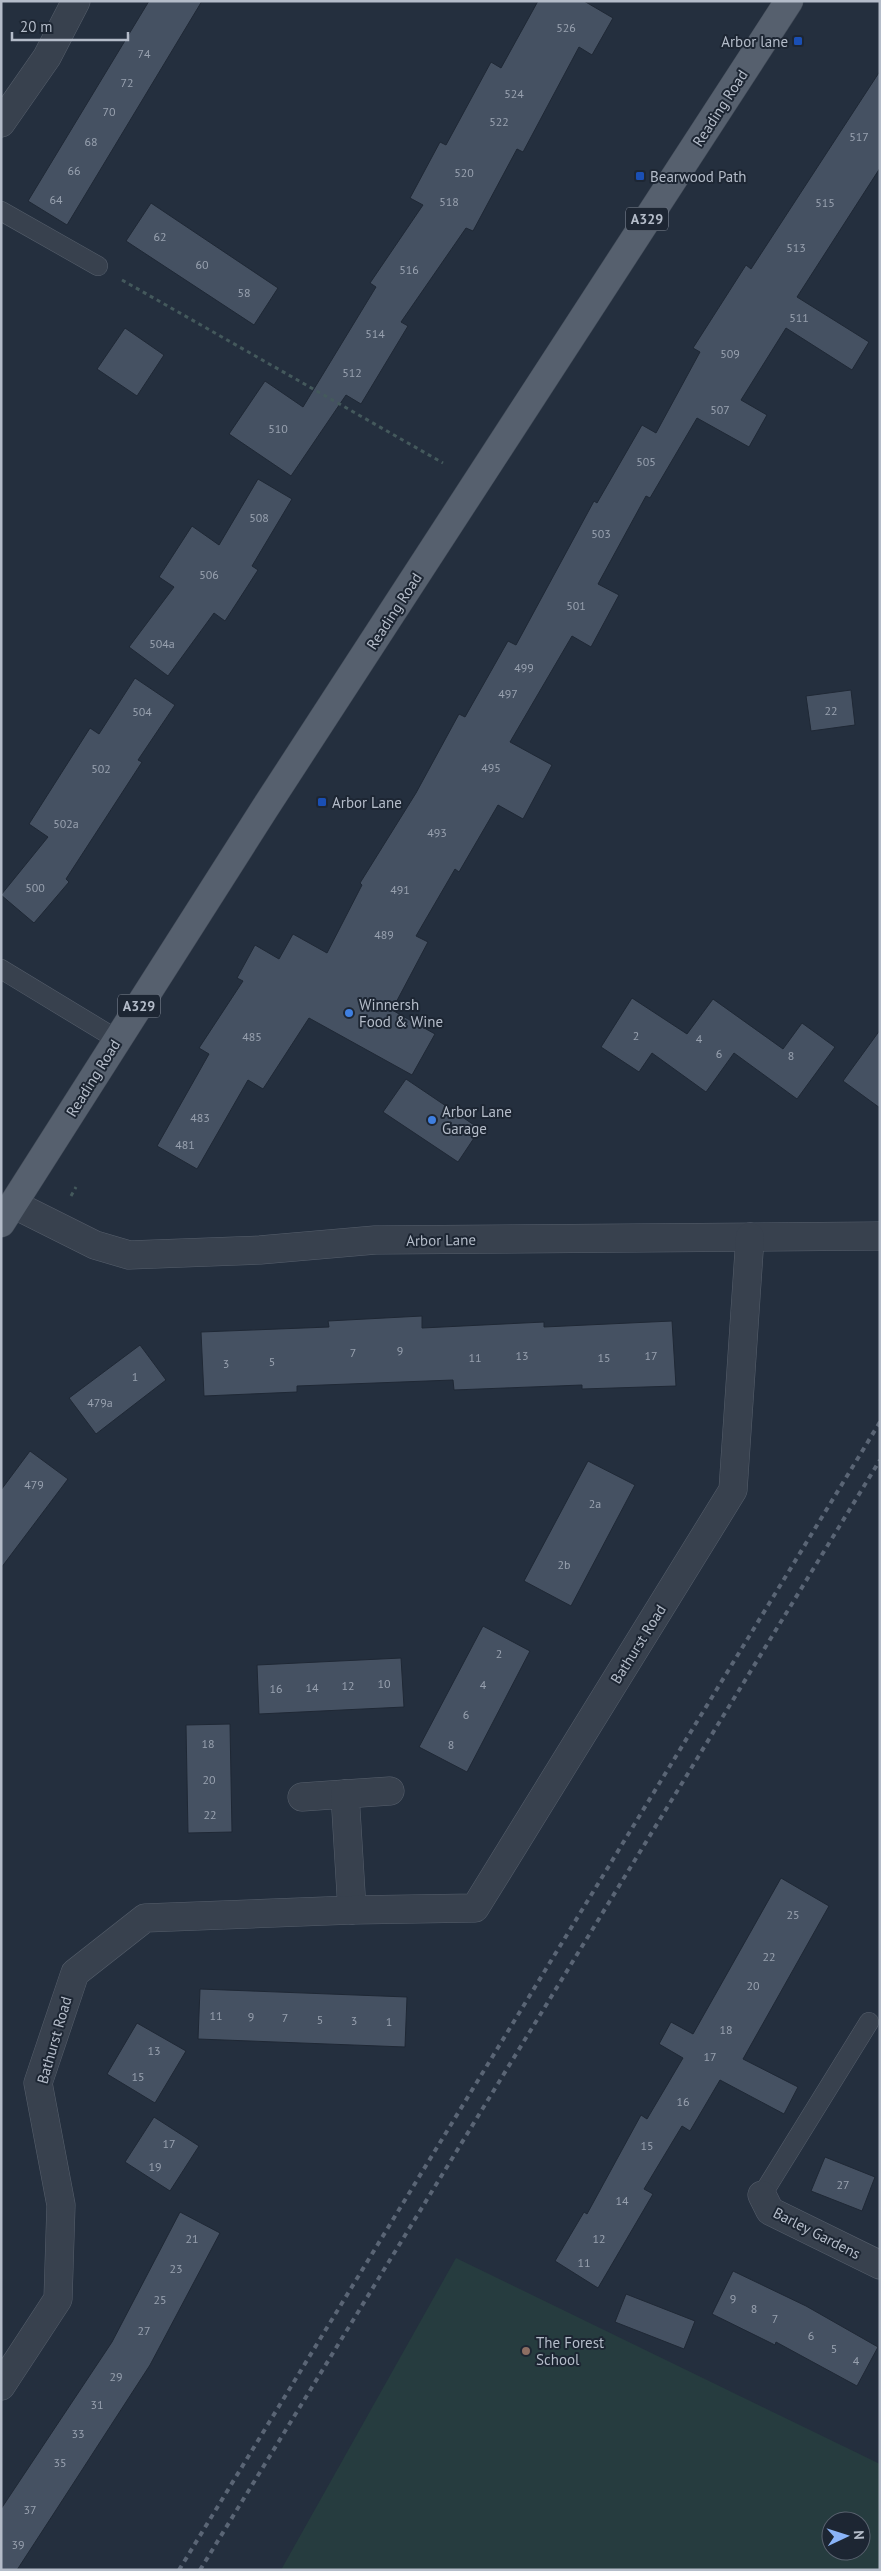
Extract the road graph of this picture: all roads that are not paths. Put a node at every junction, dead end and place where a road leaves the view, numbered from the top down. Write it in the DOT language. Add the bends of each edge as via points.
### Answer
graph roads {
  1 [pos="76,1"];
  2 [pos="781,3"];
  3 [pos="4,114"];
  4 [pos="1,211"];
  5 [pos="98,266"];
  6 [pos="1,969"];
  7 [pos="118,1040"];
  8 [pos="7,1214"];
  9 [pos="880,1236"];
  10 [pos="750,1237"];
  11 [pos="390,1792"];
  12 [pos="345,1794"];
  13 [pos="302,1797"];
  14 [pos="352,1910"];
  15 [pos="869,2022"];
  16 [pos="762,2195"];
  17 [pos="880,2265"];
  18 [pos="1,2386"];
  1 -- 3 [label="street" via="47,57"];
  2 -- 7 [label="main road, Reading Road / A329"];
  4 -- 5 [label="lane"];
  6 -- 7 [label="lane"];
  7 -- 8 [label="main road, Reading Road / A329"];
  8 -- 10 [label="street, Arbor Lane" via="129,1255 260,1250 376,1240"];
  9 -- 10 [label="street, Arbor Lane"];
  10 -- 14 [label="street, Bathurst Road" via="733,1490 476,1908"];
  11 -- 12 [label="street"];
  12 -- 13 [label="street"];
  12 -- 14 [label="street"];
  14 -- 18 [label="street, Bathurst Road" via="144,1918 75,1973 38,2083 60,2205 58,2299"];
  15 -- 16 [label="lane"];
  16 -- 17 [label="street, Barley Gardens" via="770,2211"];
}
